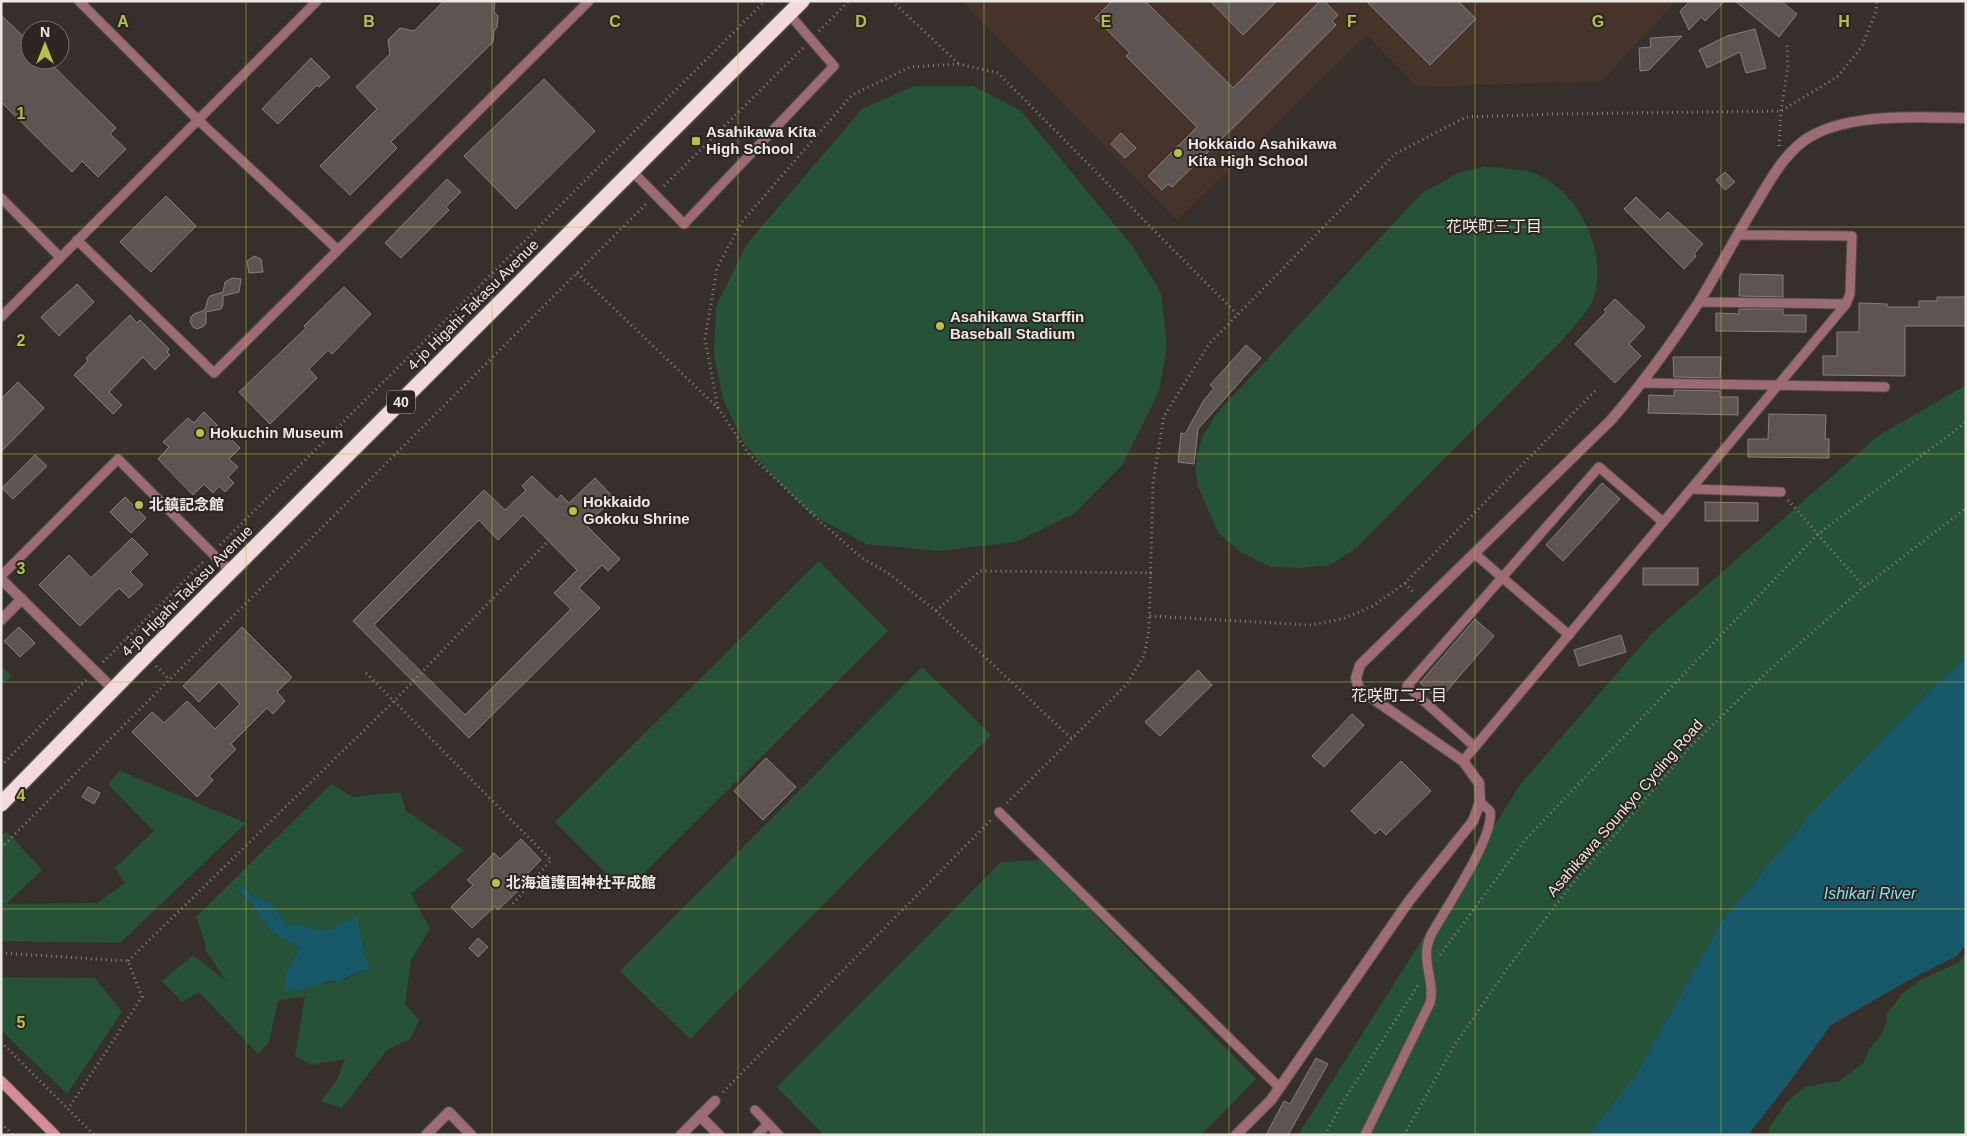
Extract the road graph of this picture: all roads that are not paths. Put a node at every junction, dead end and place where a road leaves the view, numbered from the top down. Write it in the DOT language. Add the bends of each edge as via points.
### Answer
graph roads {
  1 [pos="79,1"];
  2 [pos="317,1"];
  3 [pos="589,1"];
  4 [pos="802,1"];
  5 [pos="789,14"];
  6 [pos="1966,118"];
  7 [pos="198,120"];
  8 [pos="632,171"];
  9 [pos="1,198"];
  10 [pos="1738,235"];
  11 [pos="78,240"];
  12 [pos="338,250"];
  13 [pos="60,257"];
  14 [pos="1699,302"];
  15 [pos="1846,304"];
  16 [pos="1,318"];
  17 [pos="1642,384"];
  18 [pos="1777,386"];
  19 [pos="1885,387"];
  20 [pos="1691,489"];
  21 [pos="1781,492"];
  22 [pos="1663,522"];
  23 [pos="1475,554"];
  24 [pos="231,572"];
  25 [pos="1,577"];
  26 [pos="1502,579"];
  27 [pos="22,599"];
  28 [pos="1,620"];
  29 [pos="1569,635"];
  30 [pos="114,690"];
  31 [pos="1475,747"];
  32 [pos="1463,762"];
  33 [pos="1480,802"];
  34 [pos="2,803"];
  35 [pos="999,812"];
  36 [pos="1,1081"];
  37 [pos="1280,1088"];
  38 [pos="715,1101"];
  39 [pos="755,1110"];
  40 [pos="700,1116"];
  41 [pos="768,1124"];
  42 [pos="55,1135"];
  43 [pos="426,1135"];
  44 [pos="471,1135"];
  45 [pos="681,1135"];
  46 [pos="719,1135"];
  47 [pos="757,1135"];
  48 [pos="779,1135"];
  49 [pos="1236,1135"];
  50 [pos="1365,1135"];
  1 -- 7 [label="lane"];
  2 -- 7 [label="lane"];
  3 -- 12 [label="lane"];
  4 -- 5 [label="highway, 4-jo Higahi-Takasu Avenue / 40"];
  5 -- 8 [label="highway, 4-jo Higahi-Takasu Avenue / 40"];
  5 -- 8 [label="lane" via="834,66 684,224"];
  6 -- 10 [label="street" via="1863,121 1835,126 1812,135 1794,148 1777,169"];
  7 -- 11 [label="lane"];
  7 -- 12 [label="lane"];
  8 -- 24 [label="highway, 4-jo Higahi-Takasu Avenue / 40"];
  9 -- 13 [label="lane"];
  10 -- 14 [label="street"];
  10 -- 15 [label="lane" via="1852,236 1850,294"];
  11 -- 12 [label="lane" via="214,373"];
  11 -- 13 [label="lane"];
  13 -- 16 [label="lane"];
  14 -- 15 [label="lane"];
  14 -- 17 [label="street"];
  15 -- 18 [label="lane"];
  17 -- 18 [label="lane"];
  17 -- 23 [label="street" via="1611,420"];
  18 -- 19 [label="lane"];
  18 -- 20 [label="lane"];
  20 -- 21 [label="lane"];
  20 -- 22 [label="lane"];
  22 -- 26 [label="lane" via="1599,467"];
  22 -- 29 [label="lane"];
  23 -- 26 [label="lane"];
  23 -- 32 [label="street" via="1360,665 1356,678 1359,689"];
  24 -- 25 [label="lane" via="118,459"];
  24 -- 30 [label="highway, 4-jo Higahi-Takasu Avenue / 40"];
  25 -- 27 [label="street"];
  26 -- 29 [label="lane"];
  26 -- 31 [label="lane" via="1407,686"];
  27 -- 28 [label="street"];
  27 -- 30 [label="street"];
  29 -- 31 [label="lane"];
  30 -- 34 [label="highway, 4-jo Higahi-Takasu Avenue / 40"];
  31 -- 32 [label="lane"];
  32 -- 33 [label="street" via="1479,783"];
  33 -- 37 [label="street" via="1474,820 1409,901"];
  33 -- 50 [label="lane" via="1490,811 1488,832 1430,937 1427,951 1432,993 1430,1003"];
  35 -- 37 [label="lane"];
  36 -- 42 [label="main road"];
  37 -- 49 [label="street"];
  38 -- 40 [label="street"];
  39 -- 41 [label="lane"];
  40 -- 45 [label="street"];
  40 -- 46 [label="street"];
  41 -- 47 [label="lane"];
  41 -- 48 [label="lane"];
  43 -- 44 [label="street" via="449,1112"];
}
